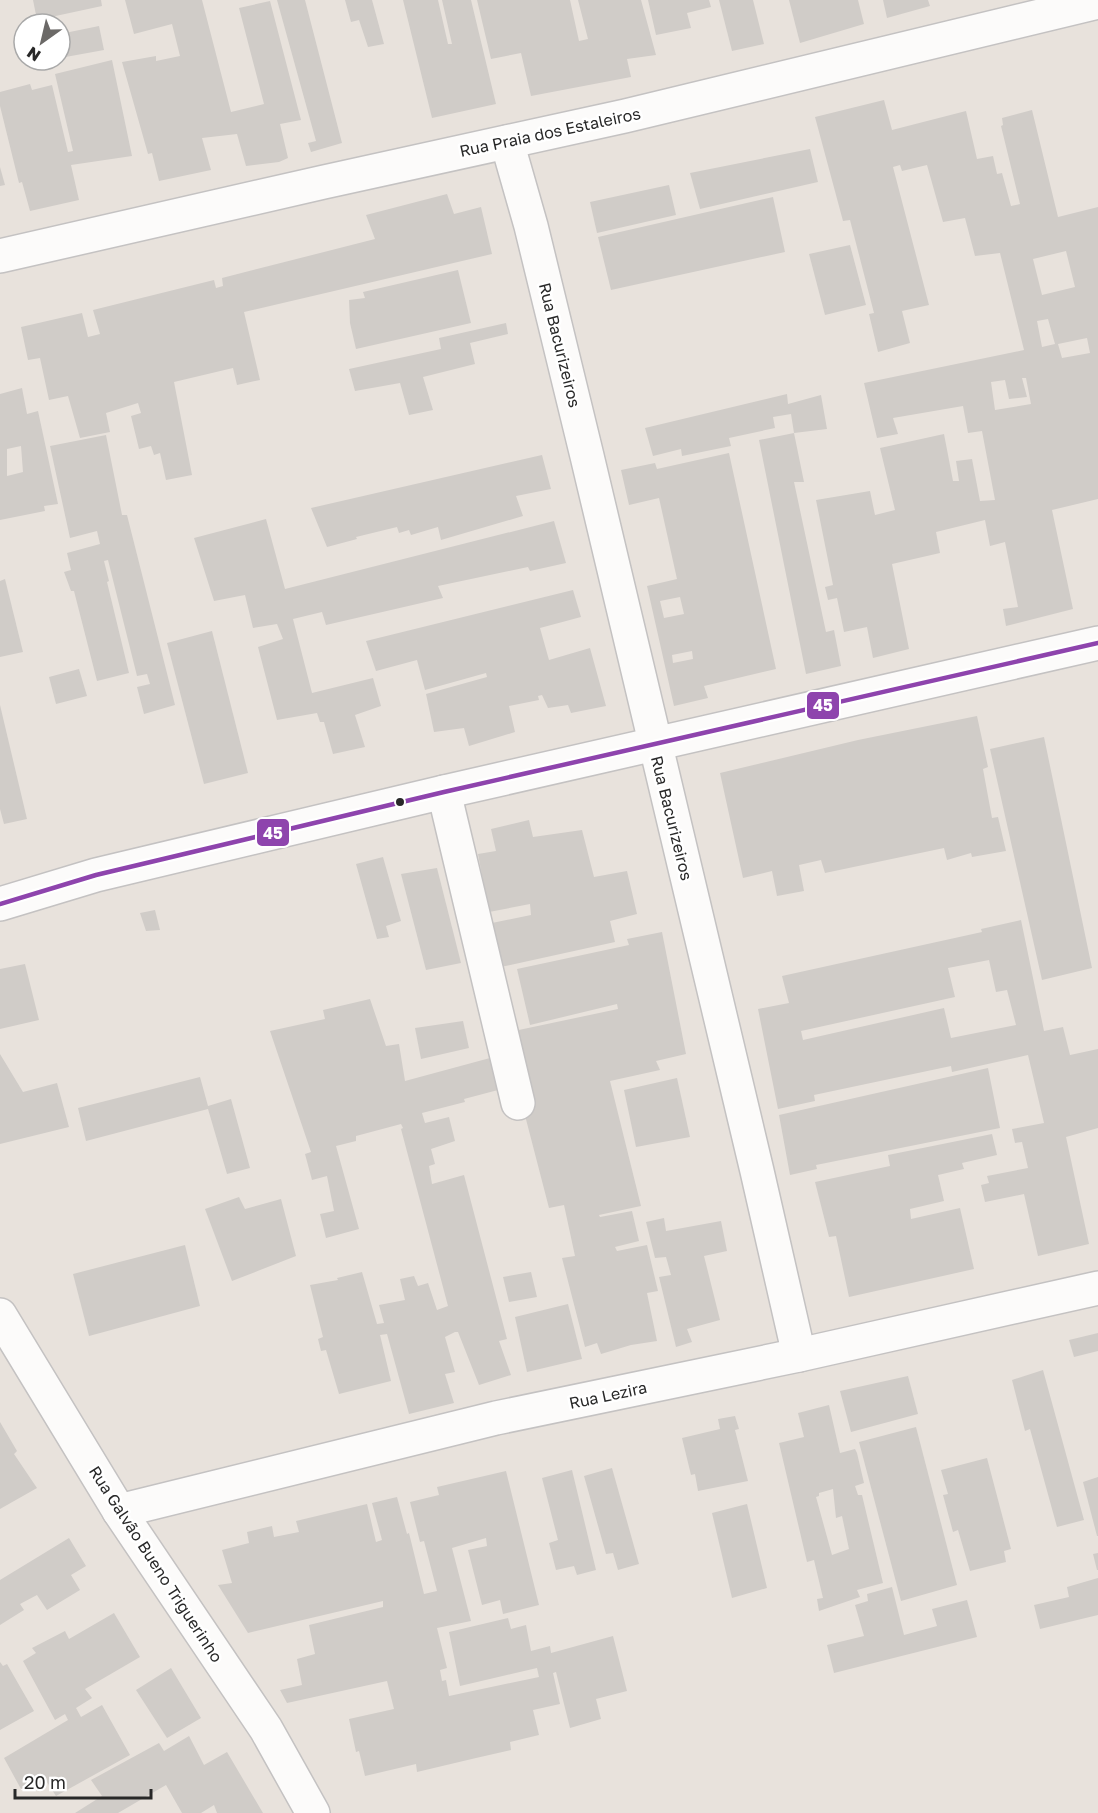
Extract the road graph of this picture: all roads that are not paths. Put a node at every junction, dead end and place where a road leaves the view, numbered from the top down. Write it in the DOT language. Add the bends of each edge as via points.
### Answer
graph roads {
  1 [pos="1098,2"];
  2 [pos="507,142"];
  3 [pos="0,256"];
  4 [pos="1098,643"];
  5 [pos="654,743"];
  6 [pos="444,792"];
  7 [pos="0,904"];
  8 [pos="518,1102"];
  9 [pos="1098,1288"];
  10 [pos="0,1315"];
  11 [pos="799,1355"];
  12 [pos="119,1511"];
  13 [pos="313,1813"];
  1 -- 2 [label="street, Rua Praia dos Estaleiros"];
  2 -- 3 [label="street, Rua Praia dos Estaleiros"];
  2 -- 5 [label="street, Rua Bacurizeiros" via="531,226"];
  4 -- 5 [label="street"];
  5 -- 6 [label="street"];
  5 -- 11 [label="street, Rua Bacurizeiros"];
  6 -- 7 [label="street" via="96,875"];
  6 -- 8 [label="street"];
  9 -- 11 [label="street, Rua Lezira"];
  10 -- 12 [label="street, Rua Galvão Bueno Triguerinho"];
  11 -- 12 [label="street, Rua Lezira" via="496,1418"];
  12 -- 13 [label="street, Rua Galvão Bueno Triguerinho" via="266,1729"];
}
